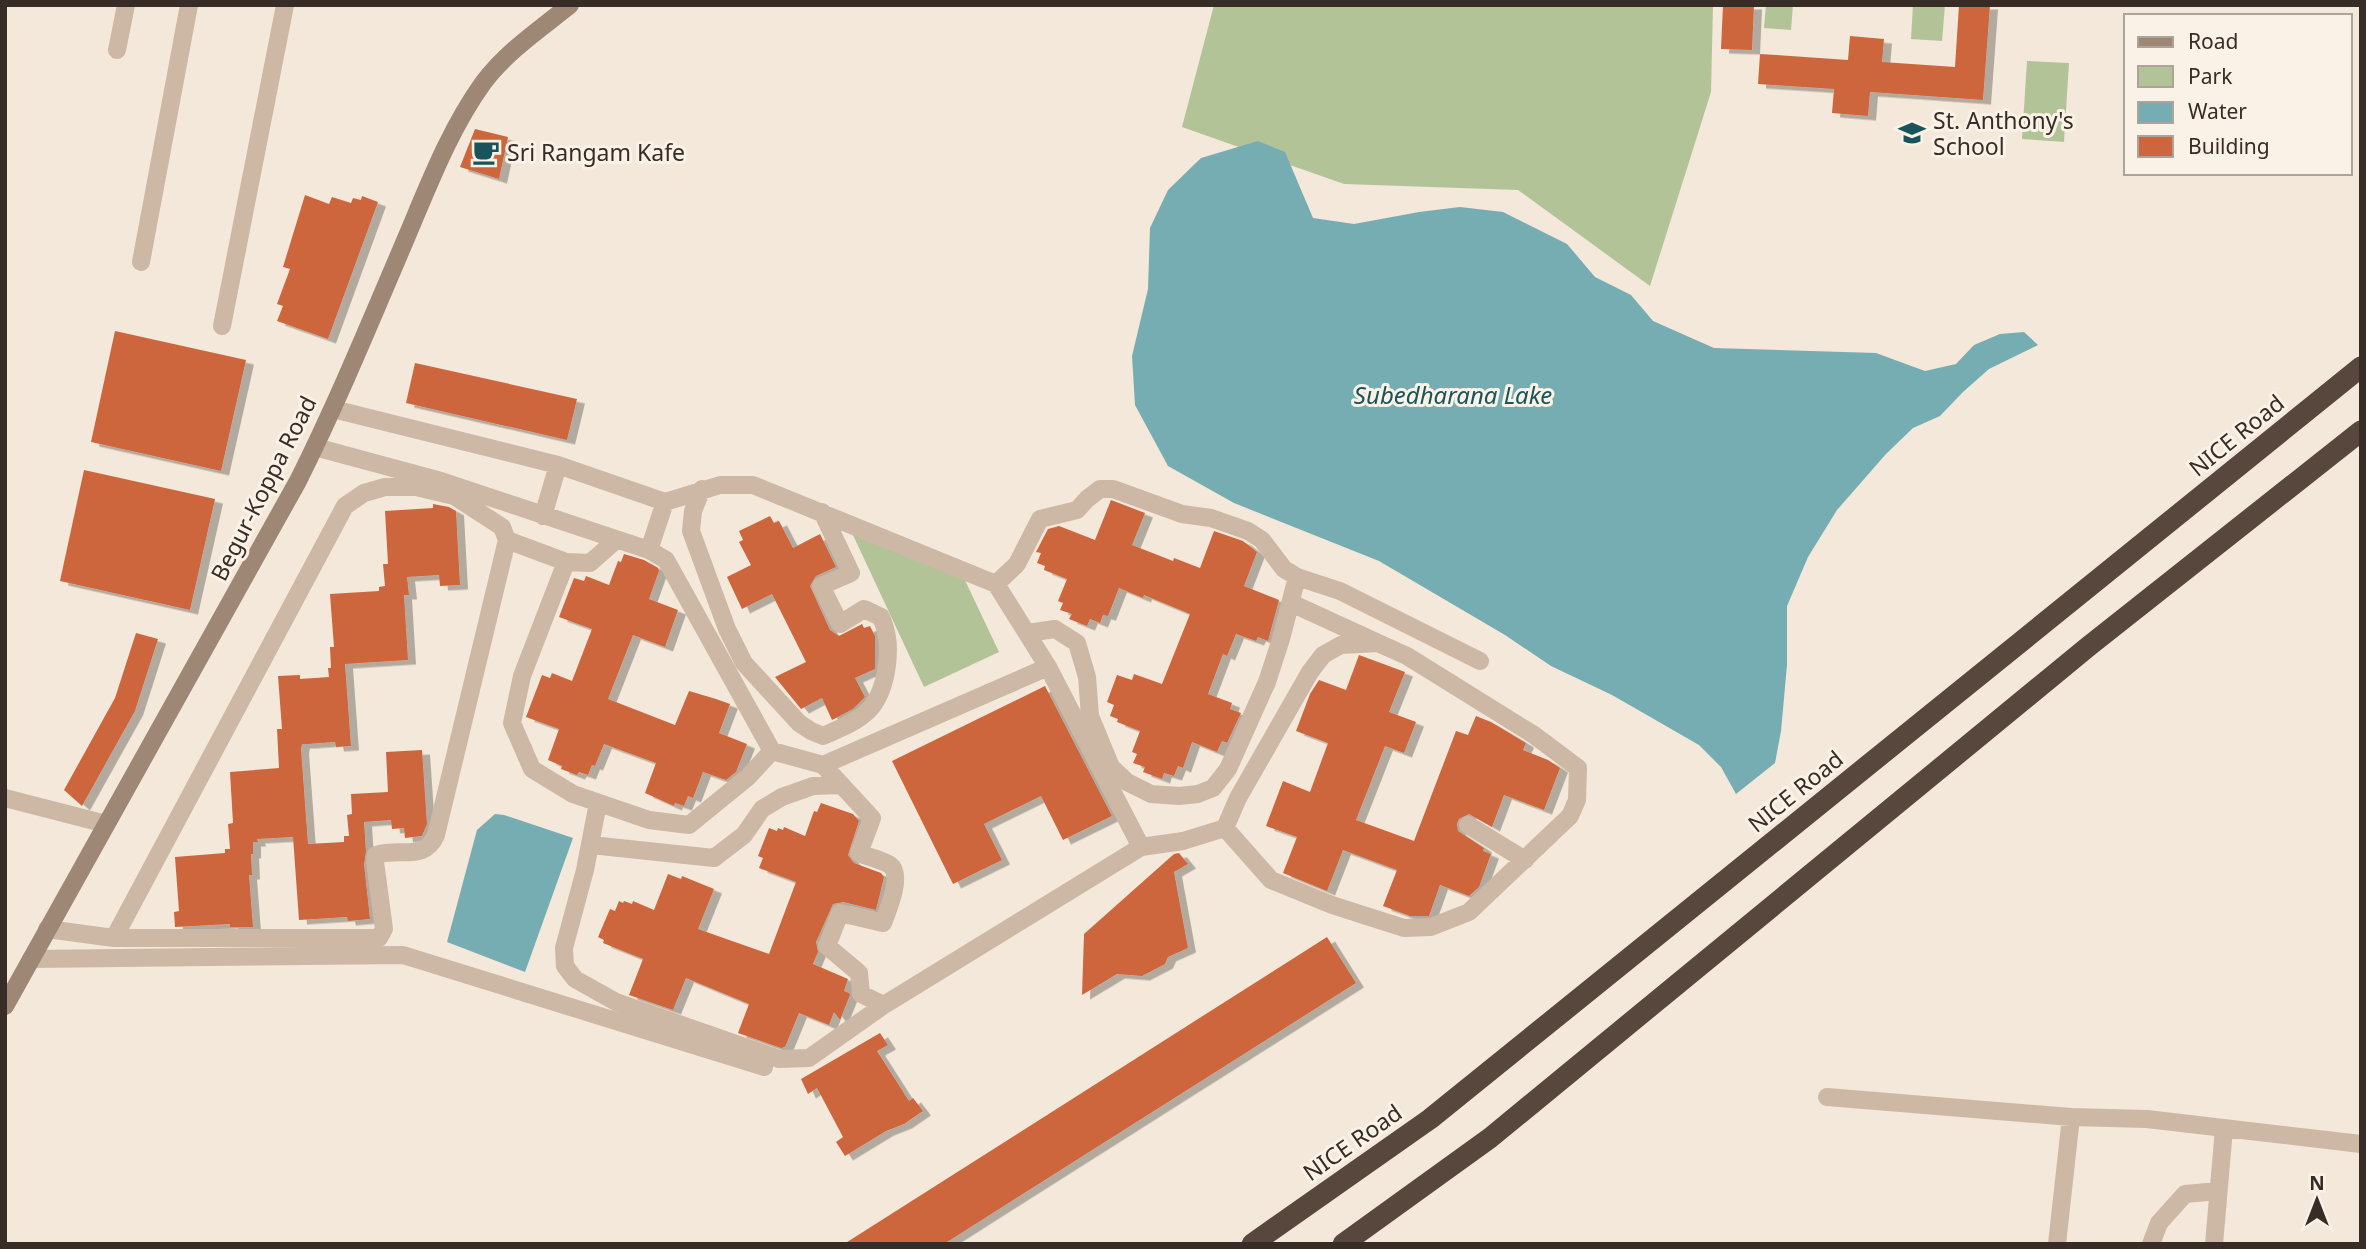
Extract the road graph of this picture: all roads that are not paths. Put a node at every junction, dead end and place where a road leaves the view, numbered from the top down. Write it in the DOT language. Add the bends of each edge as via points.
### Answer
graph roads {
  1 [pos="126,5"];
  2 [pos="190,5"];
  3 [pos="285,5"];
  4 [pos="570,5"];
  5 [pos="117,50"];
  6 [pos="141,262"];
  7 [pos="222,326"];
  8 [pos="2361,367"];
  9 [pos="333,409"];
  10 [pos="2361,431"];
  11 [pos="315,447"];
  12 [pos="558,465"];
  13 [pos="702,489"];
  14 [pos="665,502"];
  15 [pos="822,512"];
  16 [pos="543,516"];
  17 [pos="507,540"];
  18 [pos="616,540"];
  19 [pos="649,550"];
  20 [pos="566,562"];
  21 [pos="1297,577"];
  22 [pos="996,583"];
  23 [pos="1290,603"];
  24 [pos="1027,633"];
  25 [pos="1378,643"];
  26 [pos="1480,661"];
  27 [pos="1048,667"];
  28 [pos="772,751"];
  29 [pos="823,765"];
  30 [pos="841,785"];
  31 [pos="5,799"];
  32 [pos="598,803"];
  33 [pos="106,824"];
  34 [pos="1468,825"];
  35 [pos="1225,828"];
  36 [pos="591,845"];
  37 [pos="1142,847"];
  38 [pos="1525,860"];
  39 [pos="47,929"];
  40 [pos="114,938"];
  41 [pos="31,959"];
  42 [pos="884,1005"];
  43 [pos="5,1006"];
  44 [pos="764,1067"];
  45 [pos="1827,1097"];
  46 [pos="2071,1117"];
  47 [pos="2224,1129"];
  48 [pos="2361,1144"];
  49 [pos="2218,1191"];
  50 [pos="1252,1244"];
  51 [pos="1343,1244"];
  52 [pos="2057,1244"];
  53 [pos="2151,1244"];
  54 [pos="2214,1244"];
  1 -- 5 [label="street"];
  2 -- 6 [label="street"];
  3 -- 7 [label="street"];
  4 -- 9 [label="main road, Begur-Koppa Road" via="504,58 468,107 430,183"];
  8 -- 50 [label="highway, NICE Road" via="1430,1119"];
  9 -- 11 [label="main road, Begur-Koppa Road"];
  9 -- 12 [label="street"];
  10 -- 51 [label="highway" via="2078,655 1490,1138"];
  11 -- 16 [label="street" via="441,481"];
  11 -- 33 [label="main road, Begur-Koppa Road"];
  12 -- 14 [label="street"];
  12 -- 16 [label="street"];
  13 -- 14 [label="street"];
  13 -- 15 [label="street" via="753,485"];
  13 -- 15 [label="street" via="691,531 727,629 744,663 799,723 823,736 849,725 873,707 884,688 889,648 881,617 864,609 840,624 835,615 821,586 851,573"];
  14 -- 19 [label="street"];
  15 -- 22 [label="street"];
  16 -- 18 [label="street"];
  17 -- 20 [label="street"];
  17 -- 40 [label="street" via="502,527 454,496 416,487 385,487 364,493 345,506"];
  17 -- 40 [label="street" via="432,845 426,851 376,855 384,929 379,938"];
  18 -- 19 [label="street"];
  18 -- 20 [label="street" via="590,563"];
  19 -- 28 [label="street" via="666,560"];
  20 -- 32 [label="street" via="522,676 512,723 532,769"];
  21 -- 22 [label="street" via="1248,531 1113,489 1100,489 1077,510 1040,519 1017,564"];
  21 -- 23 [label="street"];
  21 -- 26 [label="street" via="1340,591"];
  22 -- 24 [label="street"];
  23 -- 24 [label="street" via="1266,682 1228,769 1213,788 1179,796 1151,794 1111,767 1090,716 1087,677 1077,643 1055,629"];
  23 -- 25 [label="street"];
  24 -- 27 [label="street"];
  25 -- 35 [label="street" via="1341,645 1323,655"];
  25 -- 38 [label="street" via="1408,656 1578,768 1577,800 1570,816"];
  27 -- 29 [label="street"];
  27 -- 37 [label="street"];
  28 -- 29 [label="street"];
  28 -- 32 [label="street" via="689,825 649,820"];
  29 -- 30 [label="street"];
  30 -- 36 [label="street" via="813,786 782,797 762,809 744,835 714,858"];
  30 -- 42 [label="street" via="872,818 859,853 890,865 897,878 883,922 840,913 827,946 859,973 861,994"];
  31 -- 33 [label="street"];
  32 -- 36 [label="street"];
  33 -- 39 [label="main road, Begur-Koppa Road"];
  34 -- 38 [label="street"];
  35 -- 37 [label="street"];
  35 -- 38 [label="street" via="1271,880 1404,928 1431,927 1469,912"];
  36 -- 42 [label="street" via="564,948 565,966 575,979 616,1002 779,1059 808,1058"];
  37 -- 42 [label="street"];
  39 -- 40 [label="street"];
  39 -- 41 [label="main road, Begur-Koppa Road"];
  41 -- 43 [label="main road, Begur-Koppa Road"];
  41 -- 44 [label="street" via="403,955"];
  45 -- 46 [label="street"];
  46 -- 47 [label="street" via="2147,1119"];
  46 -- 52 [label="street"];
  47 -- 48 [label="street"];
  47 -- 49 [label="street"];
  49 -- 53 [label="street" via="2185,1194 2159,1223"];
  49 -- 54 [label="street"];
}
